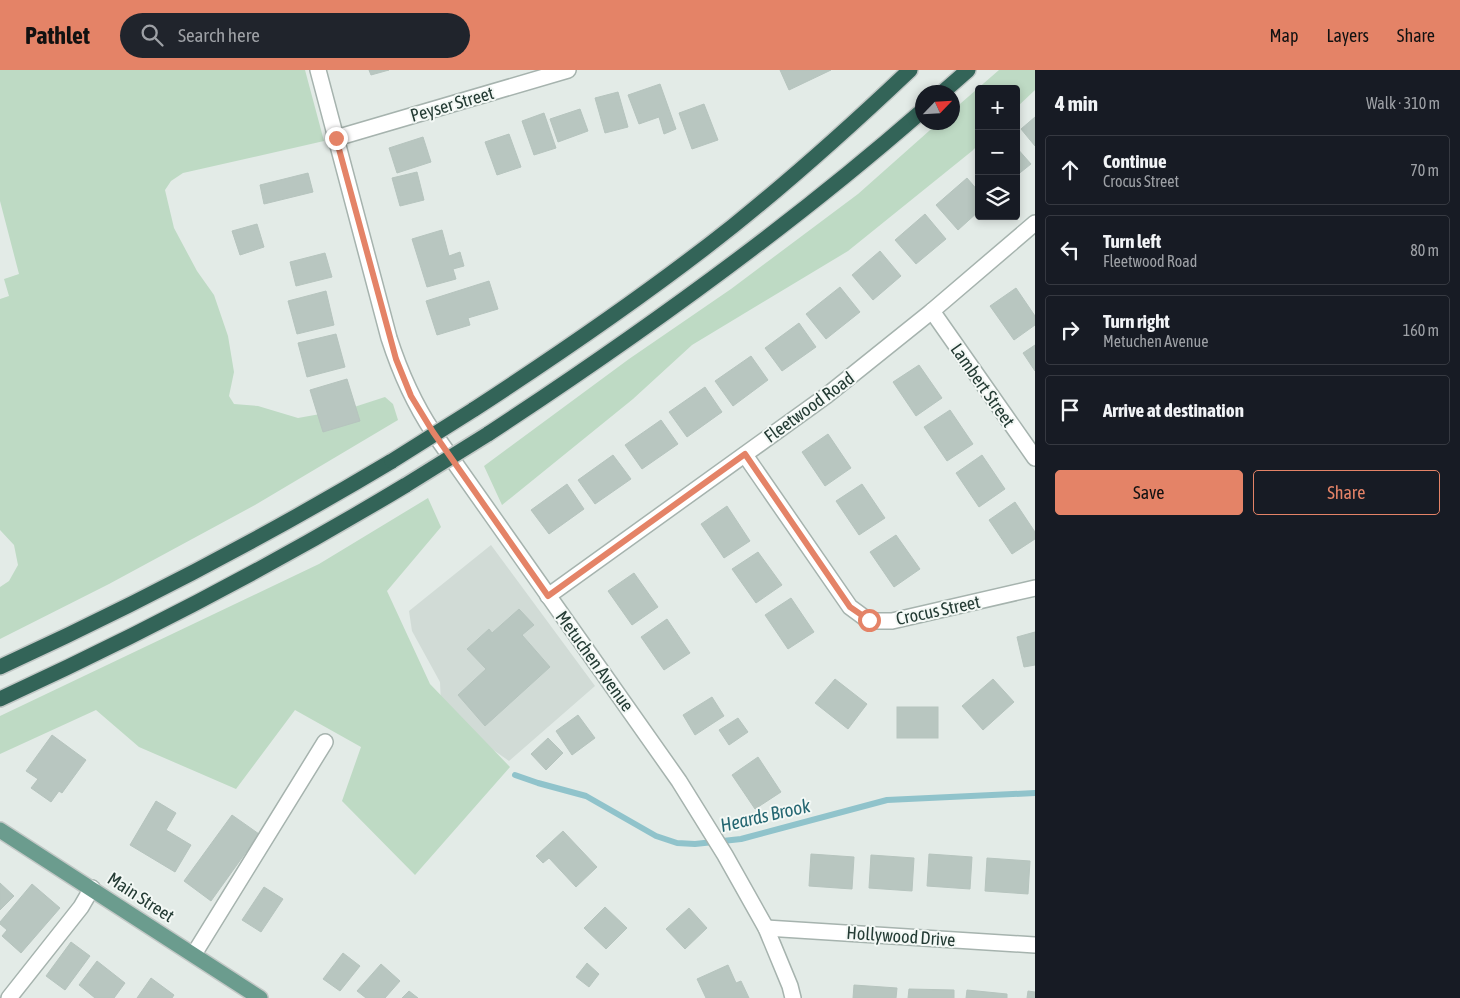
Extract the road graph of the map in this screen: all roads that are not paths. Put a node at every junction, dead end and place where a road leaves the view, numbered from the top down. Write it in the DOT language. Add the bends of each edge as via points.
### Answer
graph roads {
  1 [pos="318,70"];
  2 [pos="568,70"];
  3 [pos="910,70"];
  4 [pos="968,70"];
  5 [pos="951,85"];
  6 [pos="915,117"];
  7 [pos="336,138"];
  8 [pos="1035,222"];
  9 [pos="932,311"];
  10 [pos="745,454"];
  11 [pos="1035,458"];
  12 [pos="1035,588"];
  13 [pos="548,596"];
  14 [pos="0,667"];
  15 [pos="0,699"];
  16 [pos="325,742"];
  17 [pos="0,830"];
  18 [pos="92,888"];
  19 [pos="766,928"];
  20 [pos="1035,945"];
  21 [pos="194,954"];
  22 [pos="9,998"];
  23 [pos="260,998"];
  24 [pos="793,998"];
  1 -- 7 [label="street, Metuchen Avenue"];
  2 -- 7 [label="street, Peyser Street"];
  3 -- 14 [label="highway, bridge" via="849,127 732,226 611,317 473,410 315,507 191,575"];
  4 -- 5 [label="highway"];
  6 -- 15 [label="highway, bridge" via="752,250 488,434 341,524 207,598"];
  7 -- 13 [label="street, Metuchen Avenue" via="389,338 405,384 420,413"];
  8 -- 9 [label="street, Fleetwood Road"];
  9 -- 10 [label="street, Fleetwood Road" via="833,390"];
  9 -- 11 [label="street, Lambert Street"];
  10 -- 12 [label="street, Crocus Street" via="850,607 869,620 892,621"];
  10 -- 13 [label="street, Fleetwood Road"];
  13 -- 19 [label="street, Metuchen Avenue" via="648,735 725,855"];
  16 -- 21 [label="street"];
  17 -- 18 [label="main road, Main Street"];
  18 -- 21 [label="main road, Main Street"];
  18 -- 22 [label="street" via="81,907"];
  19 -- 20 [label="street, Hollywood Drive"];
  19 -- 24 [label="street, Metuchen Avenue"];
  21 -- 23 [label="main road, Main Street"];
}
